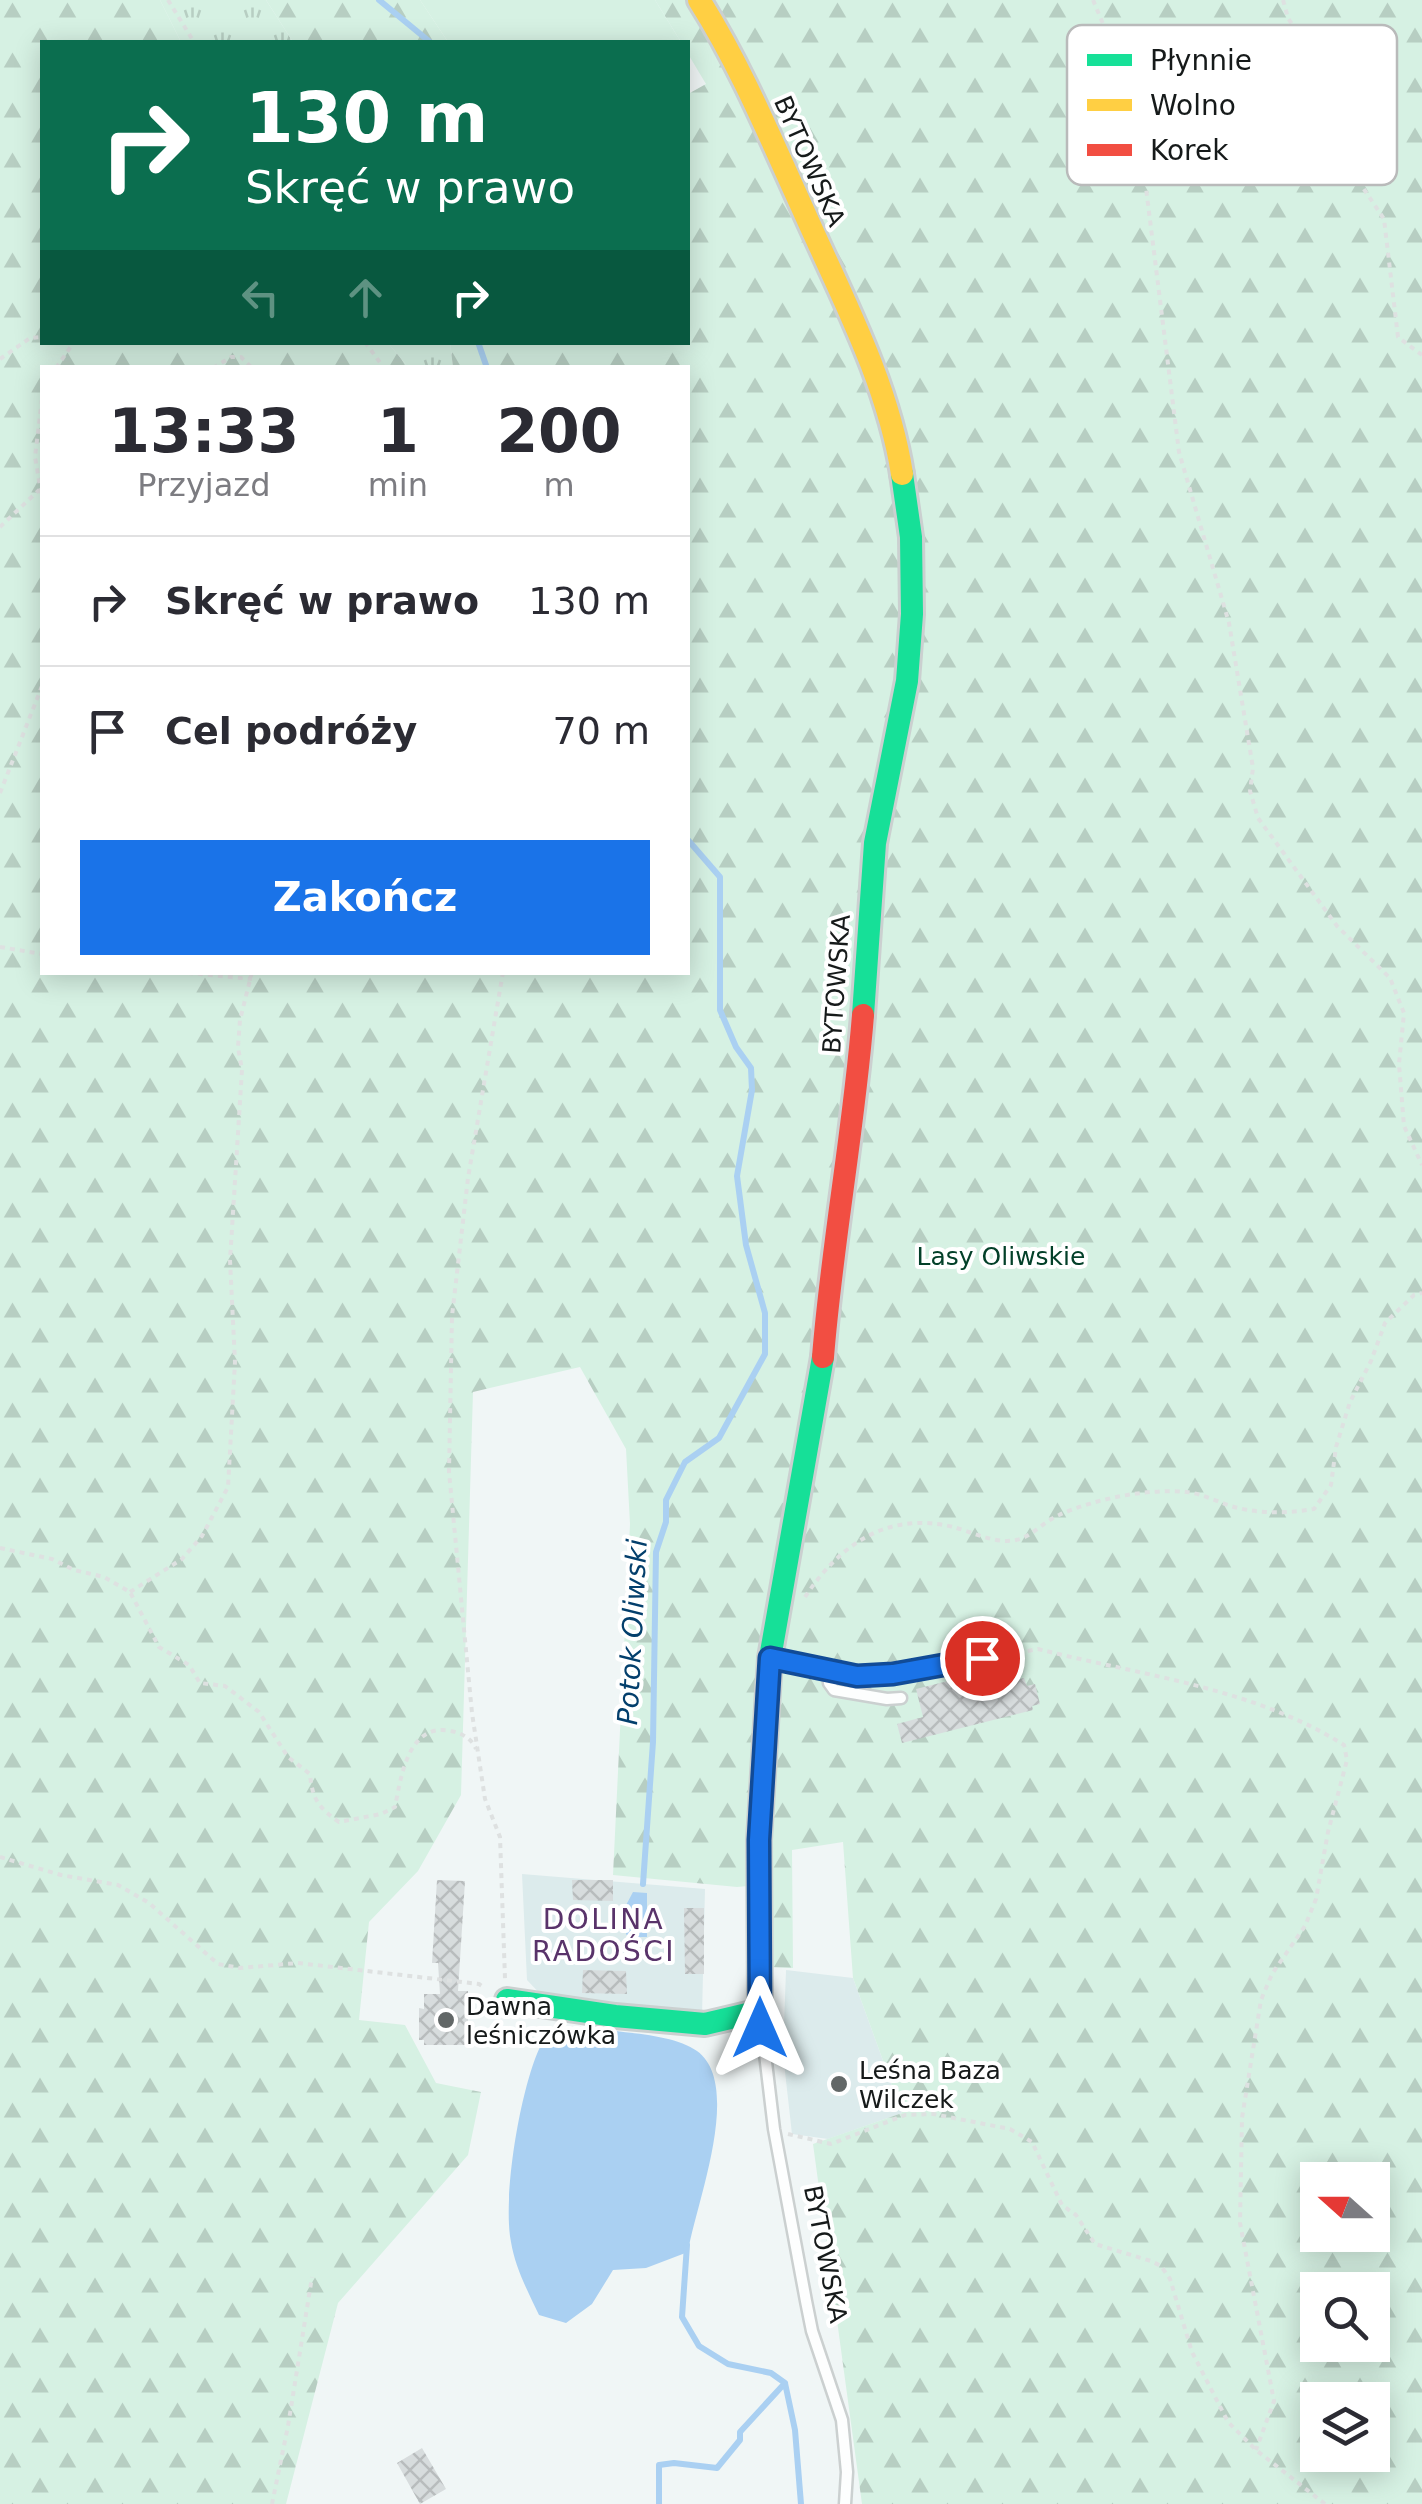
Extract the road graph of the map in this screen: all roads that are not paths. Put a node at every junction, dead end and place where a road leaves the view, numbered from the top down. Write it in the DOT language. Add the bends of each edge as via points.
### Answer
graph roads {
  1 [pos="700,0"];
  2 [pos="1002,1656"];
  3 [pos="770,1658"];
  4 [pos="828,1673"];
  5 [pos="901,1698"];
  6 [pos="507,2000"];
  7 [pos="760,2011"];
  8 [pos="844,2504"];
  1 -- 3 [label="street, BYTOWSKA" via="728,46 887,408 910,537 907,680 875,843 858,1078 821,1379"];
  2 -- 4 [label="lane" via="893,1674"];
  3 -- 4 [label="lane"];
  3 -- 7 [label="street, BYTOWSKA" via="759,1840"];
  4 -- 5 [label="lane" via="834,1690"];
  6 -- 7 [label="street" via="705,2024"];
  7 -- 8 [label="lane, BYTOWSKA" via="774,2129 812,2331 842,2420"];
}
